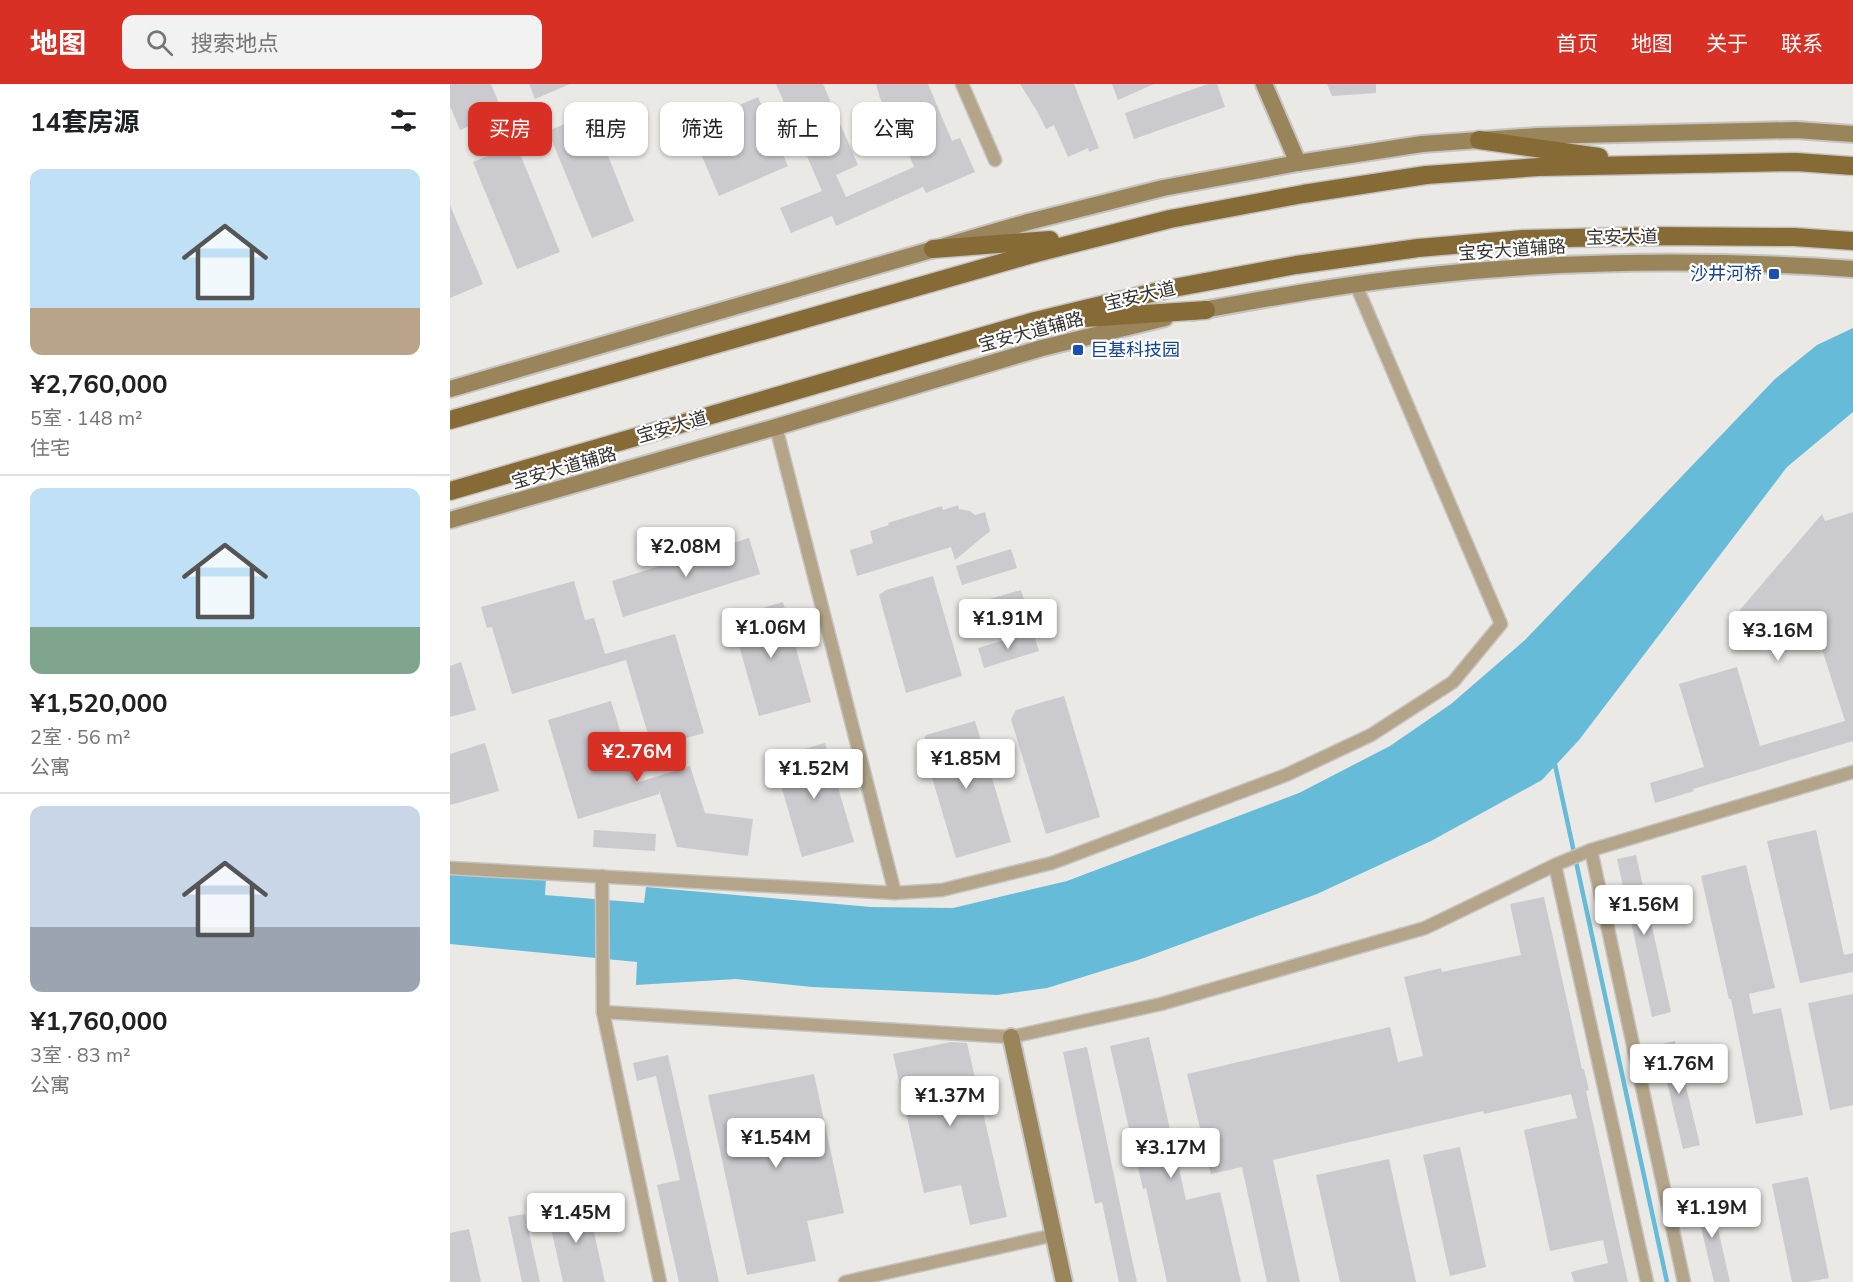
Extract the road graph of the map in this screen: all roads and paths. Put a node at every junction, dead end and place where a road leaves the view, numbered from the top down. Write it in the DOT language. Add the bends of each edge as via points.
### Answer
graph roads {
  1 [pos="962,84"];
  2 [pos="1264,84"];
  3 [pos="1853,134"];
  4 [pos="1479,140"];
  5 [pos="995,160"];
  6 [pos="1298,163"];
  7 [pos="1652,164"];
  8 [pos="1853,166"];
  9 [pos="1100,236"];
  10 [pos="1853,241"];
  11 [pos="933,249"];
  12 [pos="1853,268"];
  13 [pos="1356,285"];
  14 [pos="1206,310"];
  15 [pos="1035,321"];
  16 [pos="450,389"];
  17 [pos="450,420"];
  18 [pos="776,427"];
  19 [pos="450,491"];
  20 [pos="450,520"];
  21 [pos="1853,772"];
  22 [pos="1587,852"];
  23 [pos="1559,864"];
  24 [pos="450,867"];
  25 [pos="602,876"];
  26 [pos="895,893"];
  27 [pos="603,1012"];
  28 [pos="1011,1037"];
  29 [pos="1054,1235"];
  30 [pos="660,1282"];
  31 [pos="845,1282"];
  32 [pos="1064,1282"];
  33 [pos="1647,1282"];
  34 [pos="1684,1282"];
  1 -- 5 [label="street"];
  2 -- 6 [label="main road"];
  3 -- 4 [label="main road" via="1796,130 1667,132"];
  4 -- 6 [label="main road" via="1422,144"];
  4 -- 7 [label="main road"];
  6 -- 11 [label="main road" via="1163,188"];
  7 -- 8 [label="main road" via="1796,162"];
  7 -- 9 [label="main road" via="1426,175 1303,194"];
  9 -- 11 [label="main road"];
  9 -- 17 [label="main road"];
  10 -- 15 [label="main road, 宝安大道" via="1645,236 1523,239 1418,248 1168,289"];
  11 -- 16 [label="main road"];
  12 -- 13 [label="main road, 宝安大道辅路" via="1656,263 1524,267"];
  13 -- 14 [label="main road, 宝安大道辅路"];
  13 -- 26 [label="street" via="1501,624 1453,682 1371,735 1286,775 1052,863 942,890"];
  14 -- 15 [label="main road"];
  14 -- 18 [label="main road, 宝安大道辅路" via="1042,348"];
  15 -- 19 [label="main road, 宝安大道"];
  18 -- 20 [label="main road, 宝安大道辅路"];
  18 -- 26 [label="street"];
  21 -- 22 [label="street"];
  22 -- 23 [label="street"];
  22 -- 34 [label="street"];
  23 -- 28 [label="street" via="1425,928 1161,1005"];
  23 -- 33 [label="street"];
  24 -- 25 [label="street"];
  25 -- 26 [label="street"];
  25 -- 27 [label="street"];
  27 -- 28 [label="street"];
  27 -- 30 [label="street"];
  28 -- 29 [label="main road"];
  29 -- 31 [label="street"];
  29 -- 32 [label="main road"];
}
